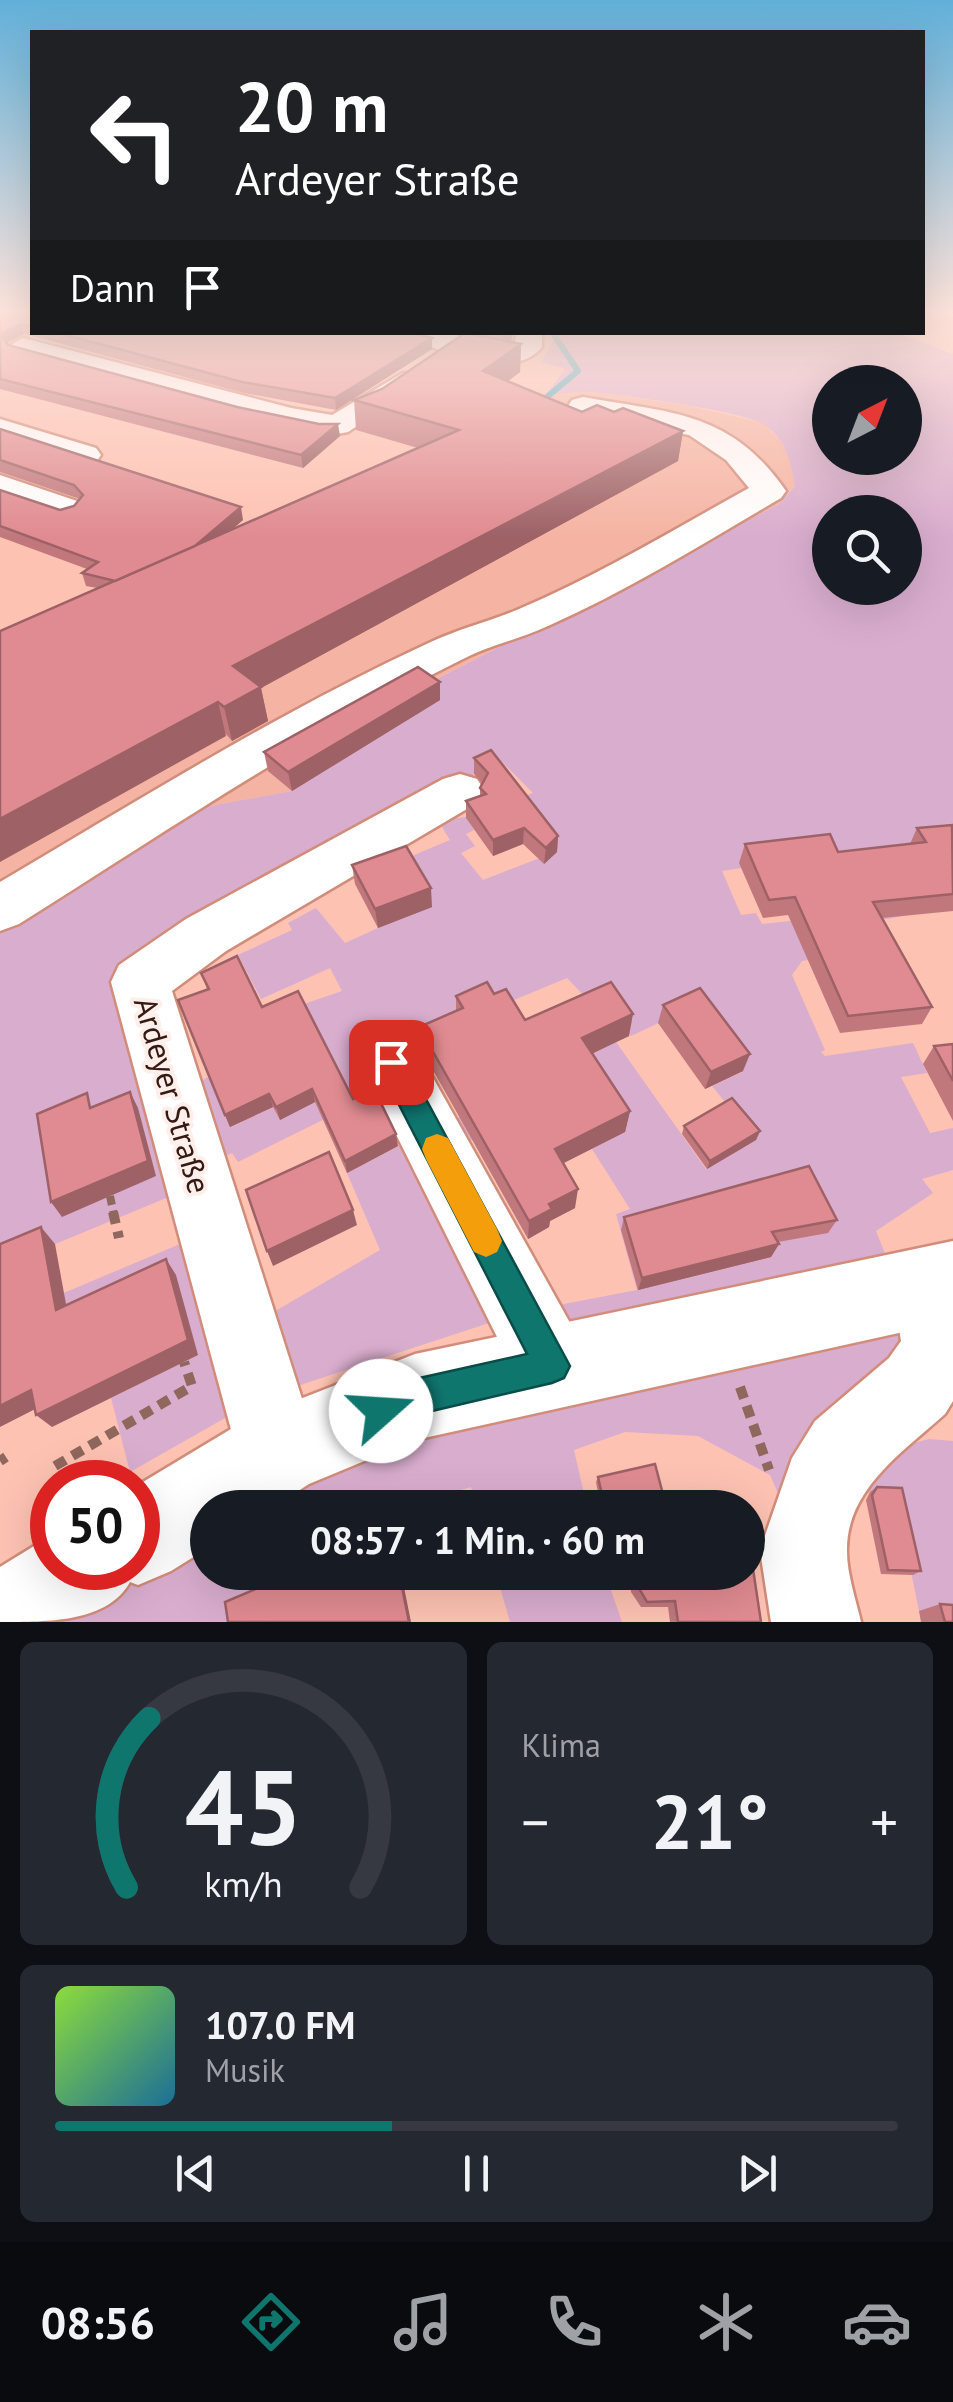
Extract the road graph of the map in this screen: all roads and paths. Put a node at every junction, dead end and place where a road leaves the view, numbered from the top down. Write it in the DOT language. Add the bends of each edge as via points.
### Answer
graph roads {
  1 [pos="173,386"];
  2 [pos="402,386"];
  3 [pos="583,406"];
  4 [pos="0,428"];
  5 [pos="85,455"];
  6 [pos="0,485"];
  7 [pos="65,508"];
  8 [pos="460,792"];
  9 [pos="0,909"];
  10 [pos="391,1062"];
  11 [pos="110,1196"];
  12 [pos="119,1238"];
  13 [pos="945,1293"];
  14 [pos="721,1329"];
  15 [pos="184,1362"];
  16 [pos="552,1366"];
  17 [pos="278,1452"];
  18 [pos="65,1460"];
  19 [pos="770,1476"];
  20 [pos="160,1524"];
  21 [pos="53,1590"];
  22 [pos="1,1622"];
  23 [pos="816,1622"];
  1 -- 2 [label="street" via="337,425"];
  3 -- 9 [label="street" via="698,428 736,453 768,491 609,582 451,648 346,703"];
  4 -- 5 [label="street"];
  6 -- 7 [label="street"];
  8 -- 17 [label="street, Ardeyer Straße" via="206,934 140,982"];
  10 -- 16 [label="street"];
  11 -- 12 [label="path"];
  13 -- 14 [label="main road"];
  13 -- 23 [label="street" via="942,1350 916,1386 844,1450 821,1487 803,1550"];
  14 -- 16 [label="main road"];
  14 -- 19 [label="path"];
  15 -- 18 [label="path" via="192,1386"];
  16 -- 17 [label="main road" via="415,1397"];
  17 -- 20 [label="main road"];
  21 -- 22 [label="main road"];
}
